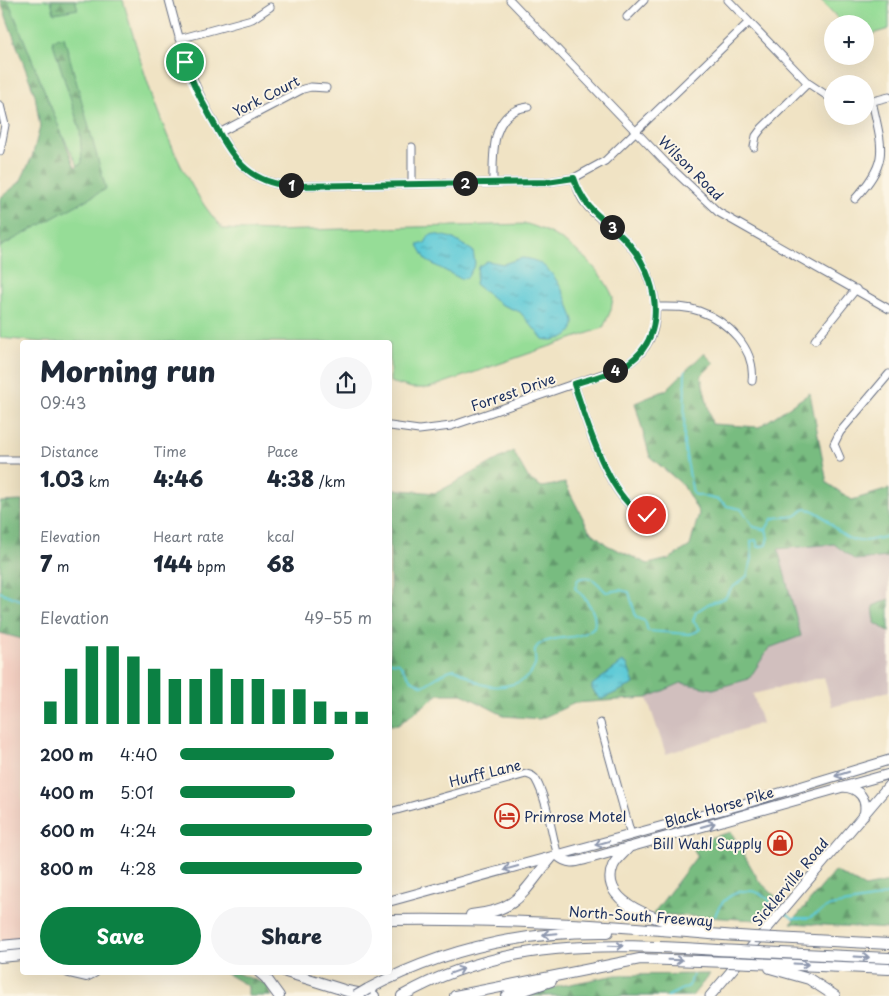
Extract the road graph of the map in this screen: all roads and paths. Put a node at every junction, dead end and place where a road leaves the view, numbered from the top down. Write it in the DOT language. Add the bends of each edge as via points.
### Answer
graph roads {
  1 [pos="168,0"];
  2 [pos="510,0"];
  3 [pos="644,0"];
  4 [pos="728,0"];
  5 [pos="270,7"];
  6 [pos="627,16"];
  7 [pos="749,22"];
  8 [pos="179,39"];
  9 [pos="808,83"];
  10 [pos="326,88"];
  11 [pos="824,94"];
  12 [pos="889,97"];
  13 [pos="874,101"];
  14 [pos="0,105"];
  15 [pos="528,107"];
  16 [pos="874,121"];
  17 [pos="636,130"];
  18 [pos="219,133"];
  19 [pos="412,147"];
  20 [pos="754,147"];
  21 [pos="0,150"];
  22 [pos="574,178"];
  23 [pos="494,183"];
  24 [pos="412,184"];
  25 [pos="855,199"];
  26 [pos="856,289"];
  27 [pos="655,307"];
  28 [pos="889,309"];
  29 [pos="815,340"];
  30 [pos="889,374"];
  31 [pos="752,381"];
  32 [pos="574,384"];
  33 [pos="392,426"];
  34 [pos="840,458"];
  35 [pos="0,460"];
  36 [pos="20,460"];
  37 [pos="647,515"];
  38 [pos="600,723"];
  39 [pos="889,760"];
  40 [pos="889,774"];
  41 [pos="889,785"];
  42 [pos="840,787"];
  43 [pos="740,805"];
  44 [pos="392,811"];
  45 [pos="743,815"];
  46 [pos="864,815"];
  47 [pos="656,828"];
  48 [pos="631,835"];
  49 [pos="658,839"];
  50 [pos="628,848"];
  51 [pos="555,857"];
  52 [pos="392,900"];
  53 [pos="392,920"];
  54 [pos="417,920"];
  55 [pos="686,934"];
  56 [pos="754,937"];
  57 [pos="20,944"];
  58 [pos="889,944"];
  59 [pos="0,946"];
  60 [pos="20,956"];
  61 [pos="0,957"];
  62 [pos="889,958"];
  63 [pos="752,963"];
  64 [pos="587,968"];
  65 [pos="889,969"];
  66 [pos="262,975"];
  67 [pos="295,975"];
  68 [pos="371,993"];
  69 [pos="279,996"];
  70 [pos="356,996"];
  71 [pos="402,996"];
  72 [pos="455,996"];
  73 [pos="507,996"];
  74 [pos="710,996"];
  75 [pos="835,996"];
  1 -- 8 [label="street"];
  2 -- 17 [label="street, Wilson Road"];
  3 -- 6 [label="street"];
  4 -- 7 [label="street"];
  5 -- 8 [label="street" via="252,19"];
  7 -- 9 [label="street"];
  7 -- 17 [label="street"];
  8 -- 18 [label="street" via="192,81"];
  9 -- 11 [label="street"];
  9 -- 20 [label="street" via="762,128"];
  10 -- 18 [label="street, York Court" via="311,87"];
  12 -- 13 [label="street"];
  14 -- 21 [label="street" via="5,125"];
  15 -- 23 [label="street" via="515,110 500,126 494,148"];
  16 -- 25 [label="street" via="883,162 877,177"];
  17 -- 22 [label="street" via="605,161"];
  17 -- 26 [label="street, Wilson Road" via="718,212"];
  18 -- 24 [label="street" via="242,166 276,184"];
  19 -- 24 [label="street"];
  22 -- 23 [label="street"];
  22 -- 27 [label="street, Forrest Drive" via="584,202 628,242 639,257 651,285"];
  23 -- 24 [label="street"];
  26 -- 28 [label="street, Wilson Road"];
  26 -- 29 [label="street"];
  27 -- 31 [label="street" via="693,310 726,326 746,351 752,367"];
  27 -- 32 [label="street, Forrest Drive" via="653,331 634,359 617,369"];
  30 -- 34 [label="street" via="840,432 834,444"];
  32 -- 33 [label="street, Forrest Drive" via="451,426 419,430"];
  32 -- 37 [label="street" via="597,448 613,480 633,509"];
  35 -- 36 [label="street"];
  38 -- 48 [label="street"];
  39 -- 43 [label="main road, Black Horse Pike, one-way"];
  40 -- 42 [label="main road, Black Horse Pike"];
  41 -- 46 [label="main road, Sicklerville Road"];
  42 -- 45 [label="main road, Black Horse Pike"];
  42 -- 46 [label="main road" via="852,788 862,796"];
  43 -- 45 [label="main road"];
  43 -- 47 [label="main road, Black Horse Pike"];
  44 -- 51 [label="street, Hurff Lane" via="531,774 542,798"];
  49 -- 45 [label="main road, Black Horse Pike, one-way"];
  46 -- 74 [label="main road, Sicklerville Road"];
  47 -- 48 [label="main road, Black Horse Pike"];
  47 -- 49 [label="main road"];
  48 -- 51 [label="main road, Black Horse Pike, one-way"];
  49 -- 50 [label="main road, Black Horse Pike"];
  50 -- 51 [label="main road, Black Horse Pike" via="570,863"];
  50 -- 56 [label="highway" via="617,859 611,872 615,892 624,902 642,913 682,925"];
  51 -- 52 [label="main road, Black Horse Pike, one-way"];
  51 -- 54 [label="highway" via="511,905 497,911"];
  53 -- 54 [label="highway, North-South Freeway"];
  54 -- 55 [label="highway, North-South Freeway" via="593,925"];
  55 -- 56 [label="highway, North-South Freeway"];
  55 -- 68 [label="highway, one-way" via="569,932 511,939 430,960"];
  56 -- 58 [label="highway, North-South Freeway, bridge"];
  57 -- 59 [label="highway"];
  60 -- 61 [label="highway"];
  71 -- 62 [label="highway, one-way, bridge" via="429,982 481,963 511,954 557,947 599,945"];
  64 -- 63 [label="highway, one-way, bridge" via="640,959"];
  63 -- 65 [label="highway, one-way"];
  63 -- 75 [label="highway" via="809,979"];
  64 -- 72 [label="highway"];
  64 -- 73 [label="highway"];
  66 -- 69 [label="highway"];
  67 -- 68 [label="highway" via="347,992"];
  68 -- 70 [label="highway, bridge"];
}
